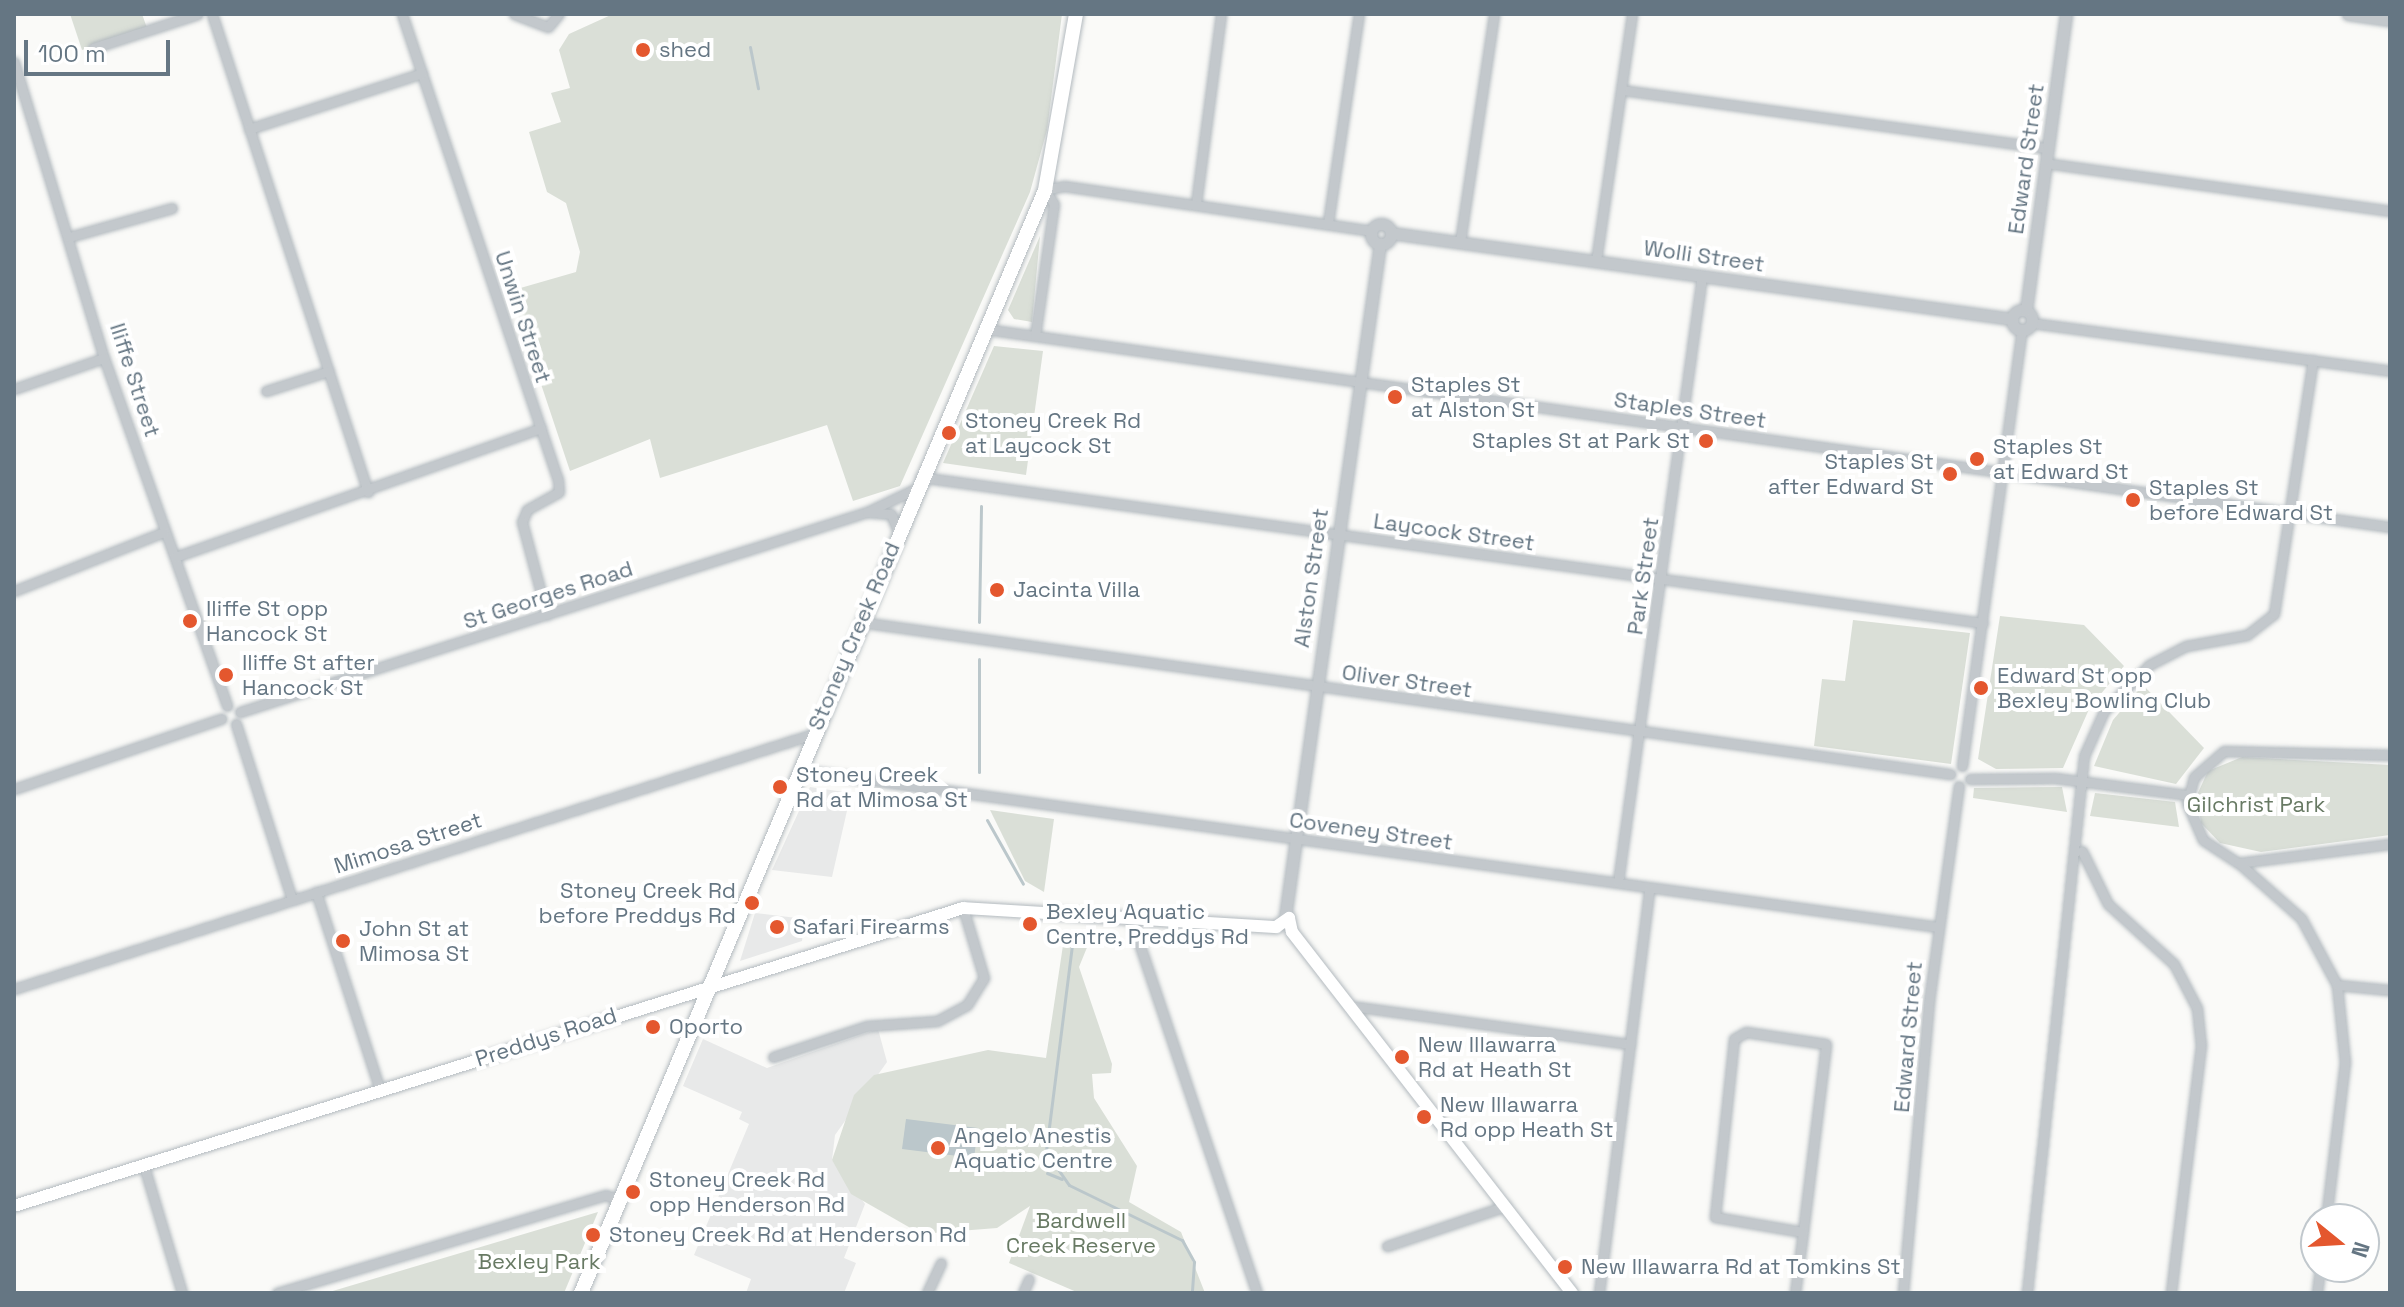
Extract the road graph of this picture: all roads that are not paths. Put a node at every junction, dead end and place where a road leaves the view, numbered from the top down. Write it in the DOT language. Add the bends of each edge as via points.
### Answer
graph roads {
  1 [pos="198,14"];
  2 [pos="212,14"];
  3 [pos="402,14"];
  4 [pos="514,14"];
  5 [pos="559,14"];
  6 [pos="1076,14"];
  7 [pos="1221,14"];
  8 [pos="1359,14"];
  9 [pos="1494,14"];
  10 [pos="1632,14"];
  11 [pos="2066,14"];
  12 [pos="2348,14"];
  13 [pos="2390,20"];
  14 [pos="93,48"];
  15 [pos="14,62"];
  16 [pos="422,73"];
  17 [pos="1622,90"];
  18 [pos="249,129"];
  19 [pos="2047,148"];
  20 [pos="2045,163"];
  21 [pos="1045,190"];
  22 [pos="1196,204"];
  23 [pos="172,208"];
  24 [pos="2390,211"];
  25 [pos="1328,223"];
  26 [pos="1371,231"];
  27 [pos="1391,233"];
  28 [pos="69,237"];
  29 [pos="1460,242"];
  30 [pos="1380,244"];
  31 [pos="1596,261"];
  32 [pos="1702,276"];
  33 [pos="2026,310"];
  34 [pos="2012,319"];
  35 [pos="2027,327"];
  36 [pos="985,329"];
  37 [pos="1035,336"];
  38 [pos="104,358"];
  39 [pos="2313,360"];
  40 [pos="329,371"];
  41 [pos="2390,371"];
  42 [pos="1359,382"];
  43 [pos="14,389"];
  44 [pos="266,391"];
  45 [pos="1681,427"];
  46 [pos="541,428"];
  47 [pos="2002,472"];
  48 [pos="918,483"];
  49 [pos="368,492"];
  50 [pos="867,512"];
  51 [pos="2292,513"];
  52 [pos="2390,527"];
  53 [pos="898,531"];
  54 [pos="164,532"];
  55 [pos="1338,535"];
  56 [pos="175,557"];
  57 [pos="1660,578"];
  58 [pos="14,591"];
  59 [pos="547,615"];
  60 [pos="860,622"];
  61 [pos="1983,623"];
  62 [pos="1316,686"];
  63 [pos="227,706"];
  64 [pos="240,712"];
  65 [pos="221,719"];
  66 [pos="236,724"];
  67 [pos="1639,732"];
  68 [pos="813,734"];
  69 [pos="2390,755"];
  70 [pos="1962,766"];
  71 [pos="798,770"];
  72 [pos="1950,774"];
  73 [pos="1970,779"];
  74 [pos="2079,781"];
  75 [pos="1959,786"];
  76 [pos="14,789"];
  77 [pos="2187,795"];
  78 [pos="2079,836"];
  79 [pos="1295,840"];
  80 [pos="2390,844"];
  81 [pos="2238,863"];
  82 [pos="1618,882"];
  83 [pos="1649,890"];
  84 [pos="316,892"];
  85 [pos="292,899"];
  86 [pos="963,908"];
  87 [pos="1130,916"];
  88 [pos="1280,922"];
  89 [pos="1938,927"];
  90 [pos="2337,985"];
  91 [pos="709,987"];
  92 [pos="14,989"];
  93 [pos="2390,990"];
  94 [pos="1351,1006"];
  95 [pos="1630,1044"];
  96 [pos="773,1057"];
  97 [pos="380,1090"];
  98 [pos="144,1166"];
  99 [pos="620,1200"];
  100 [pos="2328,1203"];
  101 [pos="14,1206"];
  102 [pos="1507,1208"];
  103 [pos="1803,1232"];
  104 [pos="1387,1246"];
  105 [pos="941,1263"];
  106 [pos="1029,1279"];
  107 [pos="182,1293"];
  108 [pos="277,1293"];
  109 [pos="581,1293"];
  110 [pos="927,1293"];
  111 [pos="1023,1293"];
  112 [pos="1257,1293"];
  113 [pos="1572,1293"];
  114 [pos="1581,1293"];
  115 [pos="1599,1293"];
  116 [pos="1795,1293"];
  117 [pos="1903,1293"];
  118 [pos="2027,1293"];
  119 [pos="2171,1293"];
  1 -- 14 [label="street"];
  2 -- 18 [label="street"];
  3 -- 16 [label="street, Unwin Street"];
  4 -- 5 [label="street" via="548,27"];
  6 -- 21 [label="main road, Stoney Creek Road"];
  7 -- 22 [label="street"];
  8 -- 25 [label="street"];
  9 -- 29 [label="street"];
  10 -- 17 [label="street"];
  11 -- 19 [label="street, Edward Street"];
  12 -- 13 [label="street"];
  15 -- 28 [label="street, Iliffe Street"];
  16 -- 18 [label="street"];
  16 -- 46 [label="street, Unwin Street"];
  17 -- 19 [label="street"];
  17 -- 31 [label="street"];
  18 -- 40 [label="street"];
  19 -- 20 [label="street, Edward Street"];
  20 -- 24 [label="street"];
  20 -- 33 [label="street, Edward Street"];
  21 -- 22 [label="street"];
  21 -- 36 [label="main road, Stoney Creek Road"];
  21 -- 37 [label="street" via="1054,204"];
  22 -- 25 [label="street"];
  23 -- 28 [label="street"];
  25 -- 26 [label="street"];
  26 -- 27 [label="street, Wolli Street" via="1382,224"];
  26 -- 30 [label="street"];
  27 -- 29 [label="street, Wolli Street"];
  27 -- 30 [label="street"];
  28 -- 38 [label="street, Iliffe Street"];
  29 -- 31 [label="street, Wolli Street"];
  30 -- 42 [label="street, Alston Street"];
  31 -- 32 [label="street, Wolli Street"];
  32 -- 34 [label="street, Wolli Street"];
  32 -- 45 [label="street, Park Street"];
  33 -- 34 [label="street"];
  33 -- 35 [label="street"];
  34 -- 35 [label="street"];
  35 -- 39 [label="street"];
  35 -- 47 [label="street"];
  36 -- 37 [label="street, Staples Street"];
  36 -- 48 [label="main road, Stoney Creek Road"];
  37 -- 42 [label="street, Staples Street"];
  38 -- 43 [label="street"];
  38 -- 54 [label="street, Iliffe Street"];
  39 -- 41 [label="street"];
  39 -- 51 [label="street"];
  40 -- 44 [label="street"];
  40 -- 49 [label="street"];
  42 -- 45 [label="street, Staples Street"];
  42 -- 55 [label="street, Alston Street"];
  45 -- 47 [label="street, Staples Street"];
  45 -- 57 [label="street, Park Street"];
  46 -- 49 [label="street"];
  46 -- 59 [label="street, Unwin Street" via="559,492 527,510 522,522"];
  47 -- 51 [label="street, Staples Street"];
  47 -- 61 [label="street"];
  48 -- 50 [label="street, St Georges Road"];
  48 -- 53 [label="main road, Stoney Creek Road"];
  48 -- 55 [label="street, Laycock Street"];
  49 -- 56 [label="street"];
  50 -- 53 [label="street" via="891,514"];
  50 -- 59 [label="street, St Georges Road"];
  51 -- 52 [label="street, Staples Street"];
  51 -- 74 [label="street" via="2280,599 2270,620 2247,635 2186,646 2141,672 2094,728"];
  53 -- 60 [label="main road, Stoney Creek Road"];
  54 -- 56 [label="street, Iliffe Street"];
  54 -- 58 [label="street"];
  55 -- 57 [label="street, Laycock Street"];
  55 -- 62 [label="street, Alston Street"];
  56 -- 63 [label="street, Iliffe Street"];
  57 -- 61 [label="street, Laycock Street"];
  57 -- 67 [label="street, Park Street"];
  59 -- 64 [label="street, St Georges Road"];
  60 -- 62 [label="street, Oliver Street"];
  60 -- 68 [label="main road, Stoney Creek Road"];
  61 -- 70 [label="street"];
  62 -- 67 [label="street, Oliver Street"];
  62 -- 79 [label="street, Alston Street"];
  63 -- 64 [label="street"];
  63 -- 65 [label="street"];
  64 -- 66 [label="street"];
  65 -- 66 [label="street"];
  65 -- 76 [label="street"];
  66 -- 85 [label="street"];
  67 -- 72 [label="street, Oliver Street"];
  67 -- 82 [label="street, Park Street"];
  68 -- 71 [label="main road, Stoney Creek Road"];
  68 -- 84 [label="street, Mimosa Street"];
  69 -- 77 [label="street" via="2234,748 2200,769"];
  70 -- 72 [label="street"];
  70 -- 73 [label="street"];
  71 -- 79 [label="street, Coveney Street"];
  71 -- 91 [label="main road, Stoney Creek Road"];
  72 -- 75 [label="street"];
  73 -- 74 [label="street"];
  73 -- 75 [label="street"];
  74 -- 77 [label="street"];
  74 -- 78 [label="street"];
  75 -- 89 [label="street, Edward Street"];
  77 -- 81 [label="street" via="2196,831"];
  78 -- 118 [label="street"];
  78 -- 119 [label="street" via="2108,904 2174,964 2197,1008 2201,1045"];
  79 -- 82 [label="street, Coveney Street"];
  79 -- 88 [label="street, Alston Street"];
  80 -- 81 [label="street"];
  81 -- 90 [label="street" via="2301,918"];
  82 -- 83 [label="street, Coveney Street"];
  83 -- 89 [label="street, Coveney Street"];
  83 -- 95 [label="street"];
  84 -- 85 [label="street, Mimosa Street"];
  84 -- 97 [label="street"];
  85 -- 92 [label="street, Mimosa Street"];
  86 -- 87 [label="main road, Preddys Road"];
  86 -- 91 [label="main road, Preddys Road"];
  86 -- 96 [label="street" via="984,978 967,1005 937,1021 867,1026"];
  87 -- 88 [label="main road, Preddys Road"];
  87 -- 112 [label="street"];
  88 -- 94 [label="main road, Preddys Road" via="1283,935 1292,932"];
  89 -- 117 [label="street, Edward Street"];
  90 -- 93 [label="street"];
  90 -- 100 [label="street" via="2345,1062"];
  91 -- 97 [label="main road, Preddys Road"];
  91 -- 99 [label="main road, Stoney Creek Road"];
  94 -- 95 [label="street"];
  94 -- 102 [label="main road"];
  95 -- 115 [label="street"];
  97 -- 98 [label="main road, Preddys Road"];
  98 -- 101 [label="main road, Preddys Road"];
  98 -- 107 [label="street"];
  99 -- 108 [label="street" via="606,1195"];
  99 -- 109 [label="main road, Stoney Creek Road"];
  102 -- 104 [label="street"];
  102 -- 113 [label="main road"];
  102 -- 114 [label="main road"];
  103 -- 103 [label="street" via="1826,1044 1746,1032 1734,1039 1715,1217"];
  103 -- 116 [label="street"];
  105 -- 110 [label="street"];
  106 -- 111 [label="street"];
}
